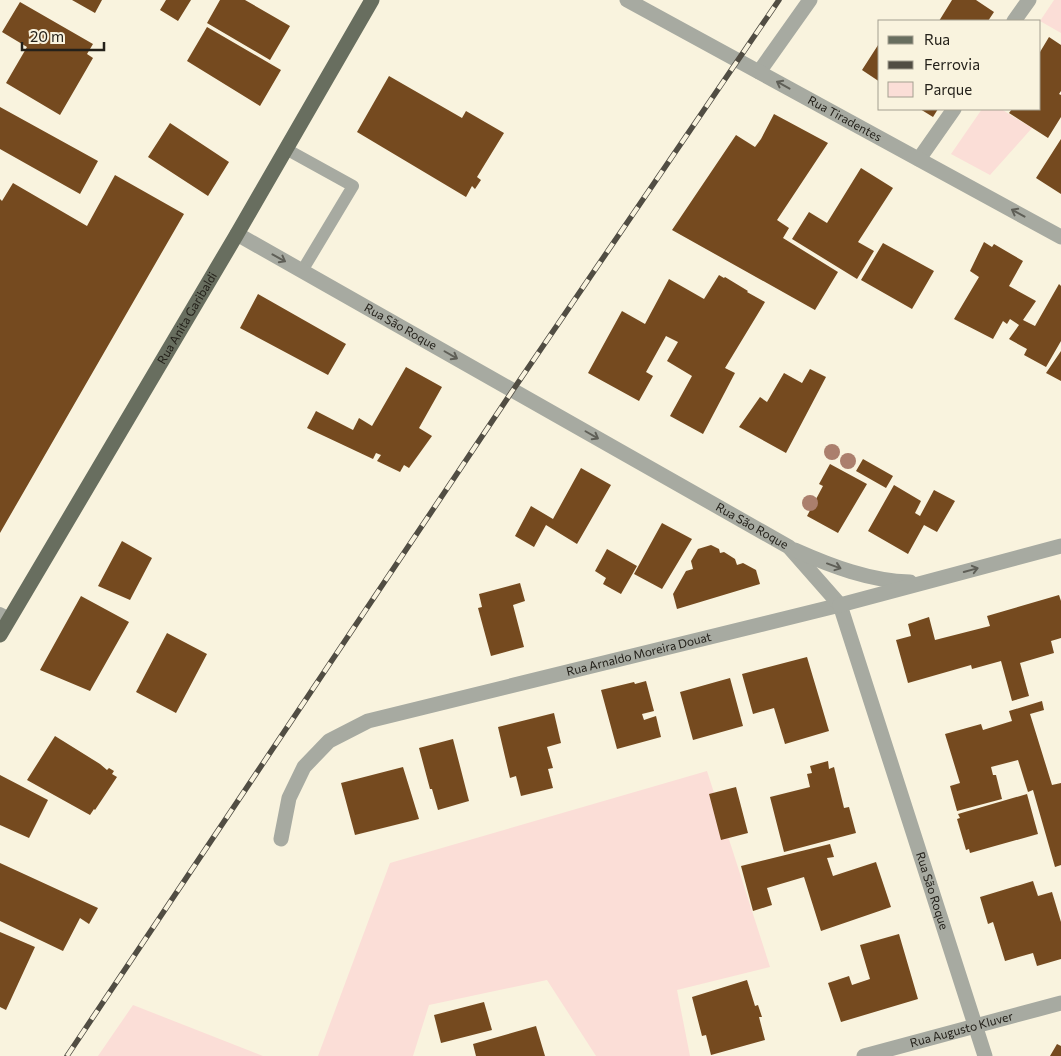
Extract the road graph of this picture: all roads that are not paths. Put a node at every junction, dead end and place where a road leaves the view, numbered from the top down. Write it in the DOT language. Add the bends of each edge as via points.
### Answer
graph roads {
  1 [pos="372,0"];
  2 [pos="627,0"];
  3 [pos="810,0"];
  4 [pos="1029,0"];
  5 [pos="1015,20"];
  6 [pos="759,72"];
  7 [pos="953,110"];
  8 [pos="286,149"];
  9 [pos="919,159"];
  10 [pos="237,234"];
  11 [pos="1061,236"];
  12 [pos="302,271"];
  13 [pos="1061,546"];
  14 [pos="789,547"];
  15 [pos="924,582"];
  16 [pos="840,605"];
  17 [pos="5,615"];
  18 [pos="0,635"];
  19 [pos="282,839"];
  20 [pos="1061,1003"];
  21 [pos="975,1026"];
  22 [pos="864,1056"];
  23 [pos="985,1056"];
  1 -- 8 [label="main road, Rua Anita Garibaldi"];
  2 -- 6 [label="street, Rua Tiradentes"];
  3 -- 6 [label="street"];
  4 -- 5 [label="street"];
  9 -- 6 [label="street, Rua Tiradentes, one-way"];
  7 -- 9 [label="street"];
  8 -- 10 [label="main road, Rua Anita Garibaldi"];
  8 -- 12 [label="lane" via="353,186"];
  11 -- 9 [label="street, Rua Tiradentes, one-way"];
  10 -- 12 [label="street, Rua São Roque, one-way"];
  10 -- 17 [label="main road, Rua Anita Garibaldi"];
  12 -- 14 [label="street, Rua São Roque, one-way"];
  15 -- 13 [label="street, Rua Arnaldo Moreira Douat, one-way"];
  14 -- 15 [label="street, one-way" via="874,578"];
  14 -- 16 [label="street, Rua São Roque"];
  15 -- 16 [label="street, Rua Arnaldo Moreira Douat"];
  16 -- 19 [label="street, Rua Arnaldo Moreira Douat" via="368,721 329,741 304,767 289,798"];
  16 -- 21 [label="street, Rua São Roque"];
  17 -- 18 [label="main road, Rua Anita Garibaldi"];
  20 -- 21 [label="street, Rua Augusto Kluver"];
  21 -- 22 [label="street, Rua Augusto Kluver"];
  21 -- 23 [label="street, Rua São Roque"];
}
